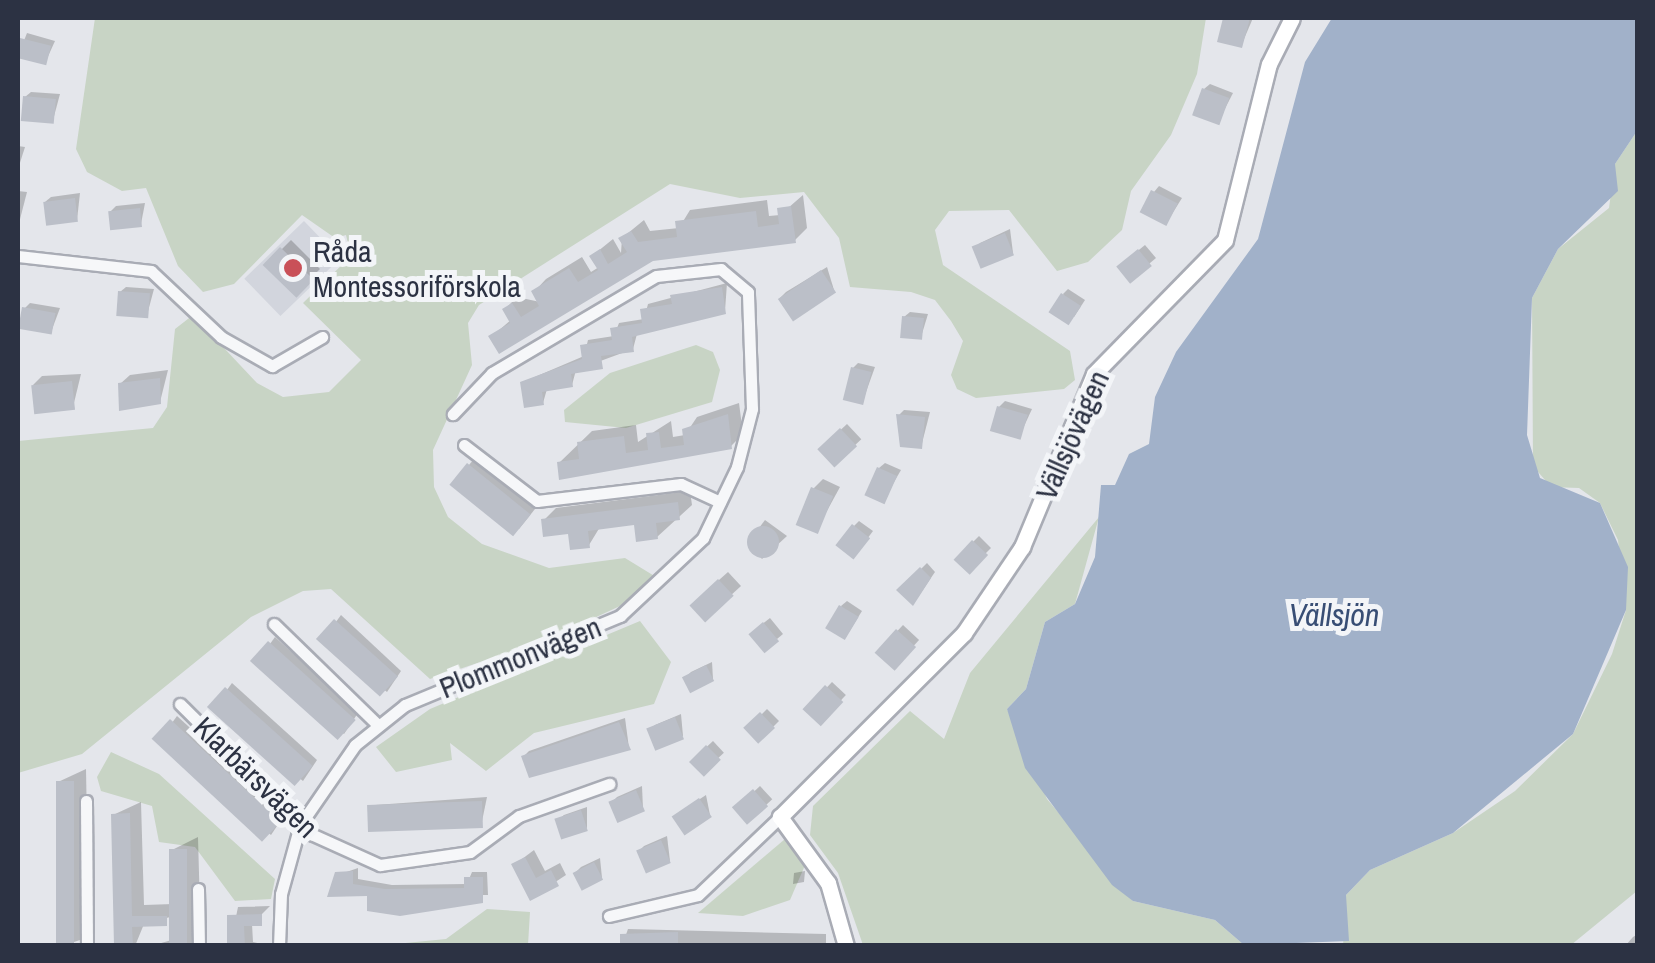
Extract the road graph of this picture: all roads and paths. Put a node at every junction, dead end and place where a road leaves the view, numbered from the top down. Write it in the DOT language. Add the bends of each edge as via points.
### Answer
graph roads {
  1 [pos="1292,18"];
  2 [pos="18,256"];
  3 [pos="322,337"];
  4 [pos="453,414"];
  5 [pos="464,446"];
  6 [pos="720,502"];
  7 [pos="274,624"];
  8 [pos="180,704"];
  9 [pos="378,724"];
  10 [pos="610,784"];
  11 [pos="86,801"];
  12 [pos="780,818"];
  13 [pos="300,824"];
  14 [pos="198,890"];
  15 [pos="609,916"];
  16 [pos="86,946"];
  17 [pos="200,946"];
  18 [pos="279,946"];
  19 [pos="846,946"];
  1 -- 12 [label="street, Vällsjövägen" via="1269,64 1225,240 1094,374 1022,547 964,633"];
  2 -- 3 [label="street" via="150,270 221,337 272,366"];
  4 -- 6 [label="street, Plommonvägen" via="492,372 633,286 700,269 732,272 748,292 752,409"];
  5 -- 6 [label="street" via="537,501 682,484"];
  6 -- 9 [label="street, Plommonvägen" via="687,558 620,616 466,677"];
  7 -- 9 [label="street"];
  8 -- 13 [label="street, Klarbärsvägen"];
  9 -- 13 [label="street, Plommonvägen" via="338,764"];
  10 -- 13 [label="street, Klarbärsvägen" via="519,816 470,852 410,865 352,856"];
  11 -- 16 [label="street"];
  12 -- 15 [label="street, Vällsjövägen" via="698,895"];
  12 -- 19 [label="street" via="828,882"];
  13 -- 18 [label="street, Plommonvägen" via="281,894"];
  14 -- 17 [label="street"];
}
